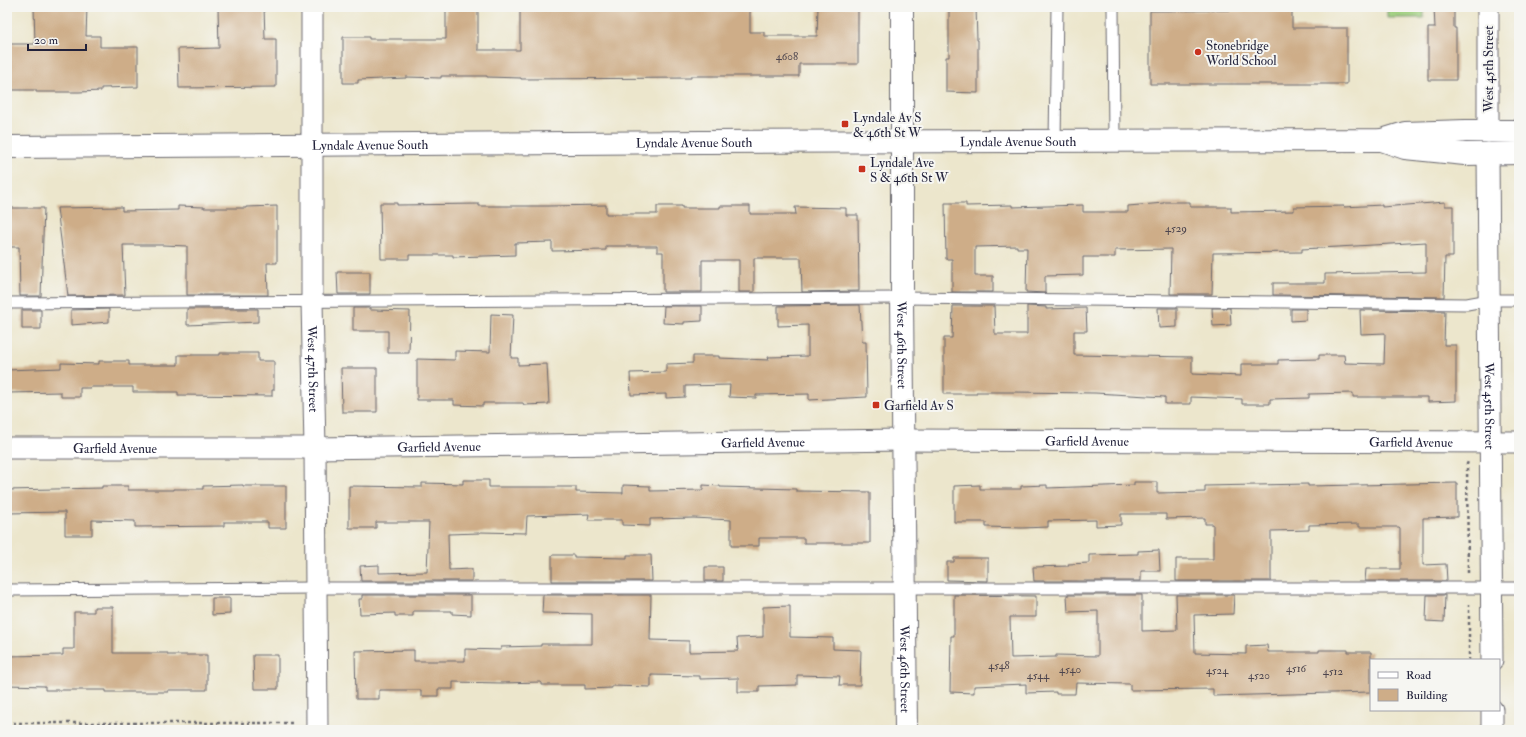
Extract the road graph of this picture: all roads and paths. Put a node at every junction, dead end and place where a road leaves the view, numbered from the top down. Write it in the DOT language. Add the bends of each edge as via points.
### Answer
graph roads {
  1 [pos="312,7"];
  2 [pos="902,7"];
  3 [pos="1057,7"];
  4 [pos="1113,7"];
  5 [pos="1488,7"];
  6 [pos="1519,130"];
  7 [pos="1488,131"];
  8 [pos="1382,140"];
  9 [pos="902,141"];
  10 [pos="1055,141"];
  11 [pos="1114,141"];
  12 [pos="312,146"];
  13 [pos="7,147"];
  14 [pos="1488,153"];
  15 [pos="1519,153"];
  16 [pos="902,298"];
  17 [pos="1488,300"];
  18 [pos="1519,300"];
  19 [pos="312,301"];
  20 [pos="7,303"];
  21 [pos="903,440"];
  22 [pos="1490,442"];
  23 [pos="1519,442"];
  24 [pos="7,448"];
  25 [pos="315,448"];
  26 [pos="1471,458"];
  27 [pos="904,587"];
  28 [pos="316,588"];
  29 [pos="1468,588"];
  30 [pos="1491,588"];
  31 [pos="1519,588"];
  32 [pos="7,590"];
  33 [pos="1470,659"];
  34 [pos="1492,659"];
  35 [pos="1492,711"];
  36 [pos="7,723"];
  37 [pos="293,723"];
  38 [pos="317,730"];
  39 [pos="906,730"];
  40 [pos="1492,730"];
  1 -- 12 [label="street, West 47th Street"];
  2 -- 9 [label="main road, West 46th Street"];
  3 -- 10 [label="lane"];
  4 -- 11 [label="lane"];
  5 -- 7 [label="street, West 45th Street"];
  6 -- 7 [label="main road, Lyndale Avenue South"];
  7 -- 8 [label="main road, Lyndale Avenue South" via="1405,133"];
  8 -- 11 [label="main road, Lyndale Avenue South"];
  8 -- 14 [label="main road, Lyndale Avenue South" via="1404,148 1464,154"];
  9 -- 10 [label="main road, Lyndale Avenue South"];
  9 -- 12 [label="main road, Lyndale Avenue South"];
  9 -- 16 [label="main road, West 46th Street"];
  10 -- 11 [label="main road, Lyndale Avenue South"];
  12 -- 13 [label="main road, Lyndale Avenue South"];
  12 -- 19 [label="street, West 47th Street"];
  14 -- 15 [label="main road, Lyndale Avenue South"];
  14 -- 17 [label="street, West 45th Street"];
  16 -- 17 [label="lane" via="1467,304"];
  16 -- 19 [label="lane"];
  16 -- 21 [label="main road, West 46th Street"];
  17 -- 18 [label="lane"];
  17 -- 22 [label="street, West 45th Street"];
  19 -- 20 [label="lane"];
  19 -- 25 [label="street, West 47th Street"];
  21 -- 22 [label="street, Garfield Avenue"];
  21 -- 25 [label="street, Garfield Avenue"];
  21 -- 27 [label="main road, West 46th Street"];
  22 -- 23 [label="street, Garfield Avenue"];
  22 -- 30 [label="street, West 45th Street"];
  24 -- 25 [label="street, Garfield Avenue"];
  25 -- 28 [label="street, West 47th Street"];
  26 -- 29 [label="path" via="1467,464"];
  27 -- 28 [label="lane"];
  27 -- 29 [label="lane"];
  27 -- 39 [label="main road, West 46th Street"];
  28 -- 32 [label="lane"];
  28 -- 38 [label="street, West 47th Street"];
  29 -- 30 [label="lane"];
  29 -- 33 [label="path"];
  30 -- 31 [label="lane"];
  30 -- 34 [label="street, West 45th Street"];
  35 -- 40 [label="street"];
  36 -- 37 [label="path"];
}
